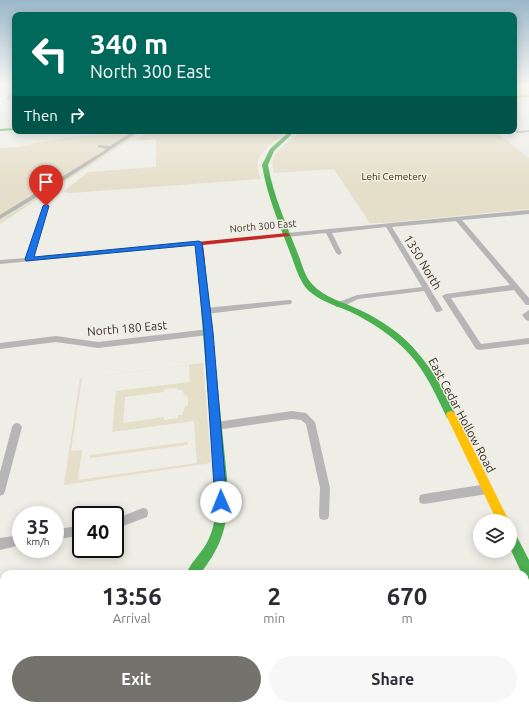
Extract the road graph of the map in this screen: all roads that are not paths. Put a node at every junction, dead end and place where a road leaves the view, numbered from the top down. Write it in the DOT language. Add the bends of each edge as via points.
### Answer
graph roads {
  1 [pos="12,129"];
  2 [pos="0,130"];
  3 [pos="517,131"];
  4 [pos="529,131"];
  5 [pos="132,134"];
  6 [pos="290,134"];
  7 [pos="100,146"];
  8 [pos="111,148"];
  9 [pos="46,206"];
  10 [pos="529,212"];
  11 [pos="0,217"];
  12 [pos="458,218"];
  13 [pos="388,225"];
  14 [pos="328,231"];
  15 [pos="287,235"];
  16 [pos="199,243"];
  17 [pos="339,253"];
  18 [pos="29,259"];
  19 [pos="0,262"];
  20 [pos="516,287"];
  21 [pos="426,289"];
  22 [pos="288,302"];
  23 [pos="529,303"];
  24 [pos="339,305"];
  25 [pos="439,310"];
  26 [pos="206,311"];
  27 [pos="529,313"];
  28 [pos="529,318"];
  29 [pos="209,332"];
  30 [pos="529,341"];
  31 [pos="0,346"];
  32 [pos="216,426"];
  33 [pos="17,428"];
  34 [pos="487,489"];
  35 [pos="0,492"];
  36 [pos="424,499"];
  37 [pos="143,513"];
  38 [pos="500,514"];
  39 [pos="324,515"];
  40 [pos="124,520"];
  41 [pos="12,542"];
  42 [pos="0,544"];
  43 [pos="517,549"];
  44 [pos="195,570"];
  45 [pos="527,570"];
  1 -- 2 [label="street"];
  3 -- 4 [label="street"];
  5 -- 8 [label="street"];
  6 -- 15 [label="street, East Cedar Hollow Road" via="269,153 265,167"];
  7 -- 8 [label="street"];
  8 -- 11 [label="street"];
  9 -- 18 [label="street"];
  10 -- 12 [label="street, North 300 East"];
  12 -- 13 [label="street, North 300 East"];
  12 -- 20 [label="street"];
  13 -- 14 [label="street, North 300 East"];
  13 -- 21 [label="street, 1350 North"];
  14 -- 15 [label="street, North 300 East"];
  14 -- 17 [label="street"];
  15 -- 16 [label="street, North 300 East"];
  15 -- 24 [label="street, East Cedar Hollow Road" via="307,284 318,294"];
  16 -- 18 [label="street, North 300 East"];
  16 -- 26 [label="street"];
  18 -- 19 [label="street, North 300 East"];
  20 -- 23 [label="street"];
  20 -- 30 [label="street" via="446,296 479,347"];
  21 -- 24 [label="street" via="357,297"];
  21 -- 25 [label="street, 1350 North"];
  22 -- 26 [label="street"];
  24 -- 34 [label="street, East Cedar Hollow Road" via="357,312 391,332 419,359 440,394"];
  26 -- 29 [label="street"];
  27 -- 28 [label="street" via="526,315"];
  29 -- 31 [label="street, North 180 East" via="98,345 56,339"];
  29 -- 32 [label="street"];
  32 -- 39 [label="street" via="292,415 303,416 310,422 324,480"];
  32 -- 44 [label="street" via="222,490 221,525 215,540"];
  33 -- 35 [label="street"];
  34 -- 36 [label="street"];
  34 -- 38 [label="street, East Cedar Hollow Road"];
  37 -- 40 [label="street"];
  41 -- 42 [label="street"];
  43 -- 45 [label="street"];
}
